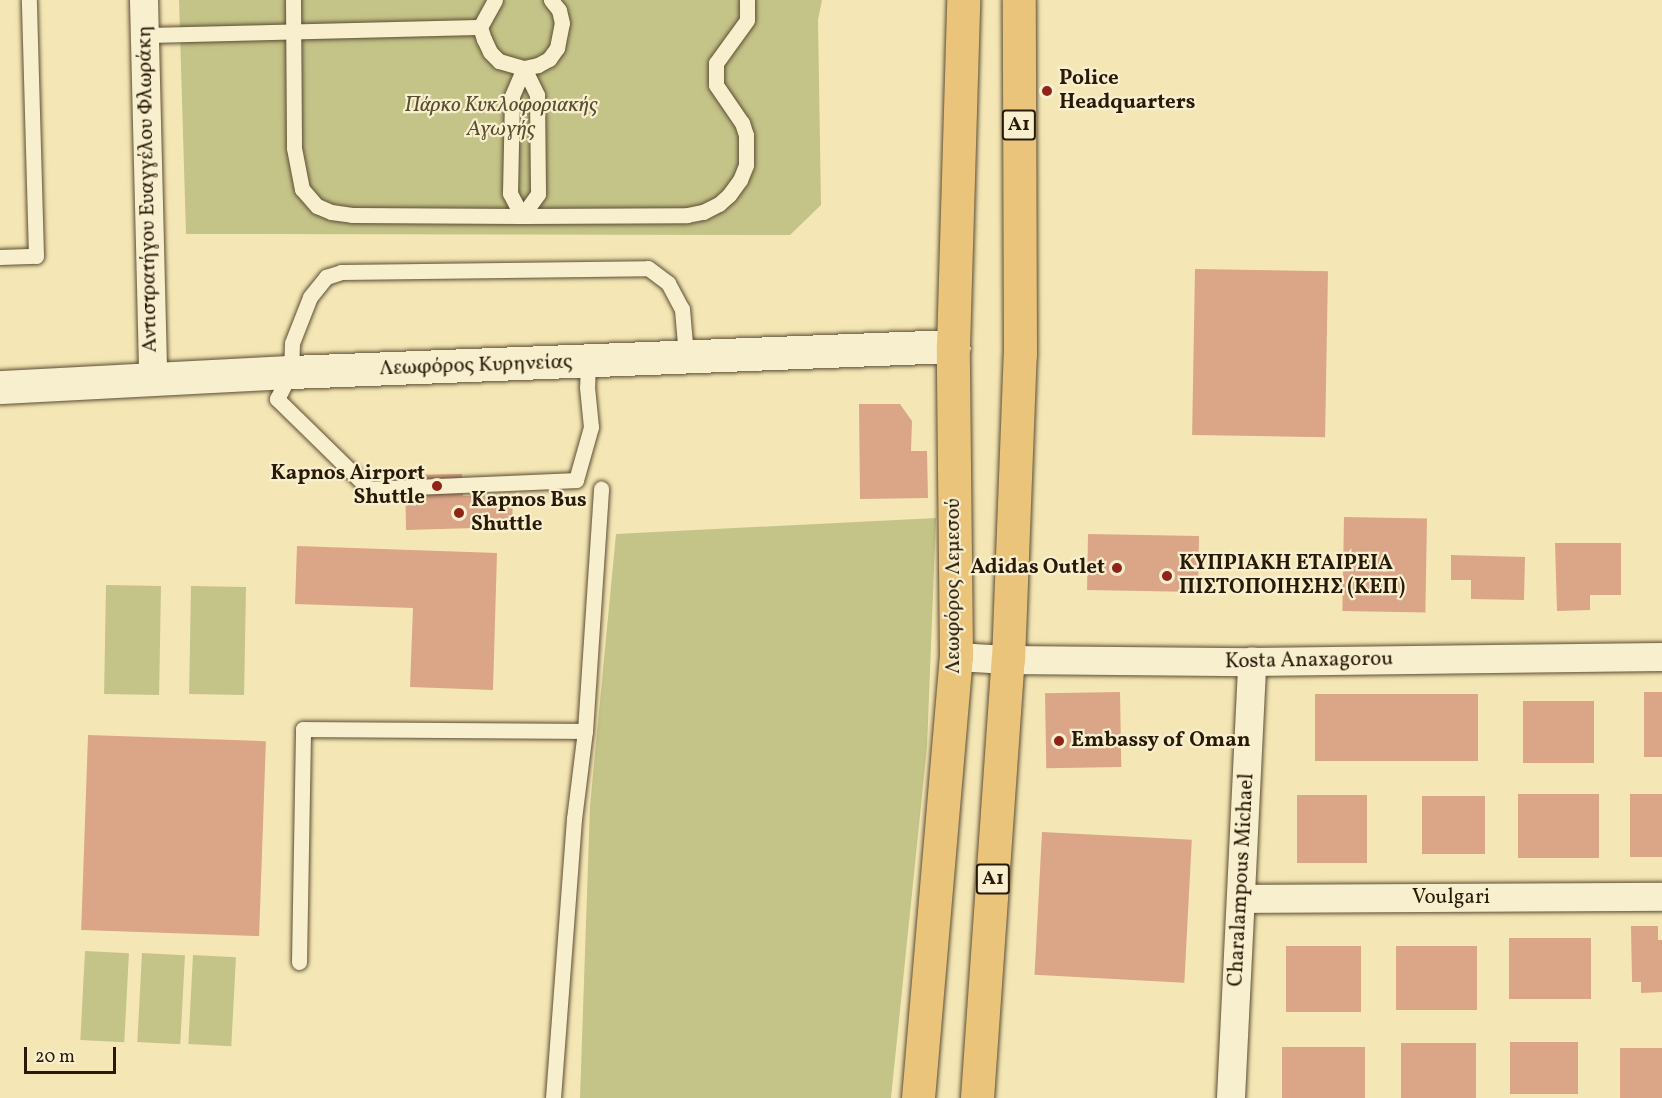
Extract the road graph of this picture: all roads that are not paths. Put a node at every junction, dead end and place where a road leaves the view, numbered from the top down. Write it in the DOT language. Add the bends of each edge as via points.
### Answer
graph roads {
  1 [pos="29,0"];
  2 [pos="144,0"];
  3 [pos="293,0"];
  4 [pos="495,0"];
  5 [pos="551,0"];
  6 [pos="747,0"];
  7 [pos="963,0"];
  8 [pos="1019,0"];
  9 [pos="480,27"];
  10 [pos="294,31"];
  11 [pos="145,35"];
  12 [pos="524,68"];
  13 [pos="522,216"];
  14 [pos="0,257"];
  15 [pos="953,346"];
  16 [pos="686,356"];
  17 [pos="588,362"];
  18 [pos="291,372"];
  19 [pos="153,379"];
  20 [pos="0,387"];
  21 [pos="601,489"];
  22 [pos="956,657"];
  23 [pos="1662,657"];
  24 [pos="1008,660"];
  25 [pos="1252,662"];
  26 [pos="585,731"];
  27 [pos="1662,897"];
  28 [pos="1241,899"];
  29 [pos="299,963"];
  30 [pos="553,1098"];
  31 [pos="918,1098"];
  32 [pos="977,1098"];
  33 [pos="1231,1098"];
  1 -- 14 [label="lane" via="36,256"];
  2 -- 11 [label="street, Αντιστρατήγου Ευαγγέλου Φλωράκη"];
  3 -- 10 [label="lane"];
  4 -- 9 [label="lane"];
  5 -- 12 [label="lane" via="562,23 557,48 543,62"];
  6 -- 13 [label="lane" via="747,20 716,63 716,85 742,123 747,147 740,180 724,199 703,212 687,215"];
  7 -- 15 [label="main road, Λεωφόρος Λεμεσού"];
  8 -- 24 [label="main road, A1" via="1020,354"];
  9 -- 10 [label="lane"];
  9 -- 12 [label="lane" via="490,52 499,61"];
  10 -- 11 [label="lane"];
  10 -- 13 [label="lane" via="297,173 302,189 317,206 352,215"];
  11 -- 19 [label="street, Αντιστρατήγου Ευαγγέλου Φλωράκη"];
  12 -- 13 [label="lane" via="512,96 510,193"];
  12 -- 13 [label="lane" via="537,95 538,194"];
  15 -- 16 [label="main road, Λεωφόρος Κυρηνείας"];
  15 -- 22 [label="main road, Λεωφόρος Λεμεσού"];
  16 -- 17 [label="main road, Λεωφόρος Κυρηνείας"];
  16 -- 18 [label="lane" via="682,309 668,283 648,268 359,270 326,277 310,297 292,343"];
  17 -- 18 [label="main road, Λεωφόρος Κυρηνείας"];
  17 -- 18 [label="lane" via="591,427 576,480 377,489 369,489 277,399"];
  18 -- 19 [label="main road, Λεωφόρος Κυρηνείας"];
  19 -- 20 [label="main road, Λεωφόρος Κυρηνείας"];
  21 -- 26 [label="lane"];
  22 -- 24 [label="street, Kosta Anaxagorou"];
  22 -- 31 [label="main road, Λεωφόρος Λεμεσού"];
  23 -- 25 [label="street, Kosta Anaxagorou"];
  24 -- 25 [label="street, Kosta Anaxagorou"];
  24 -- 32 [label="main road, A1"];
  25 -- 28 [label="street, Charalampous Michael"];
  26 -- 29 [label="lane" via="303,729"];
  26 -- 30 [label="lane" via="574,819"];
  27 -- 28 [label="street, Voulgari"];
  28 -- 33 [label="street, Charalampous Michael"];
}
